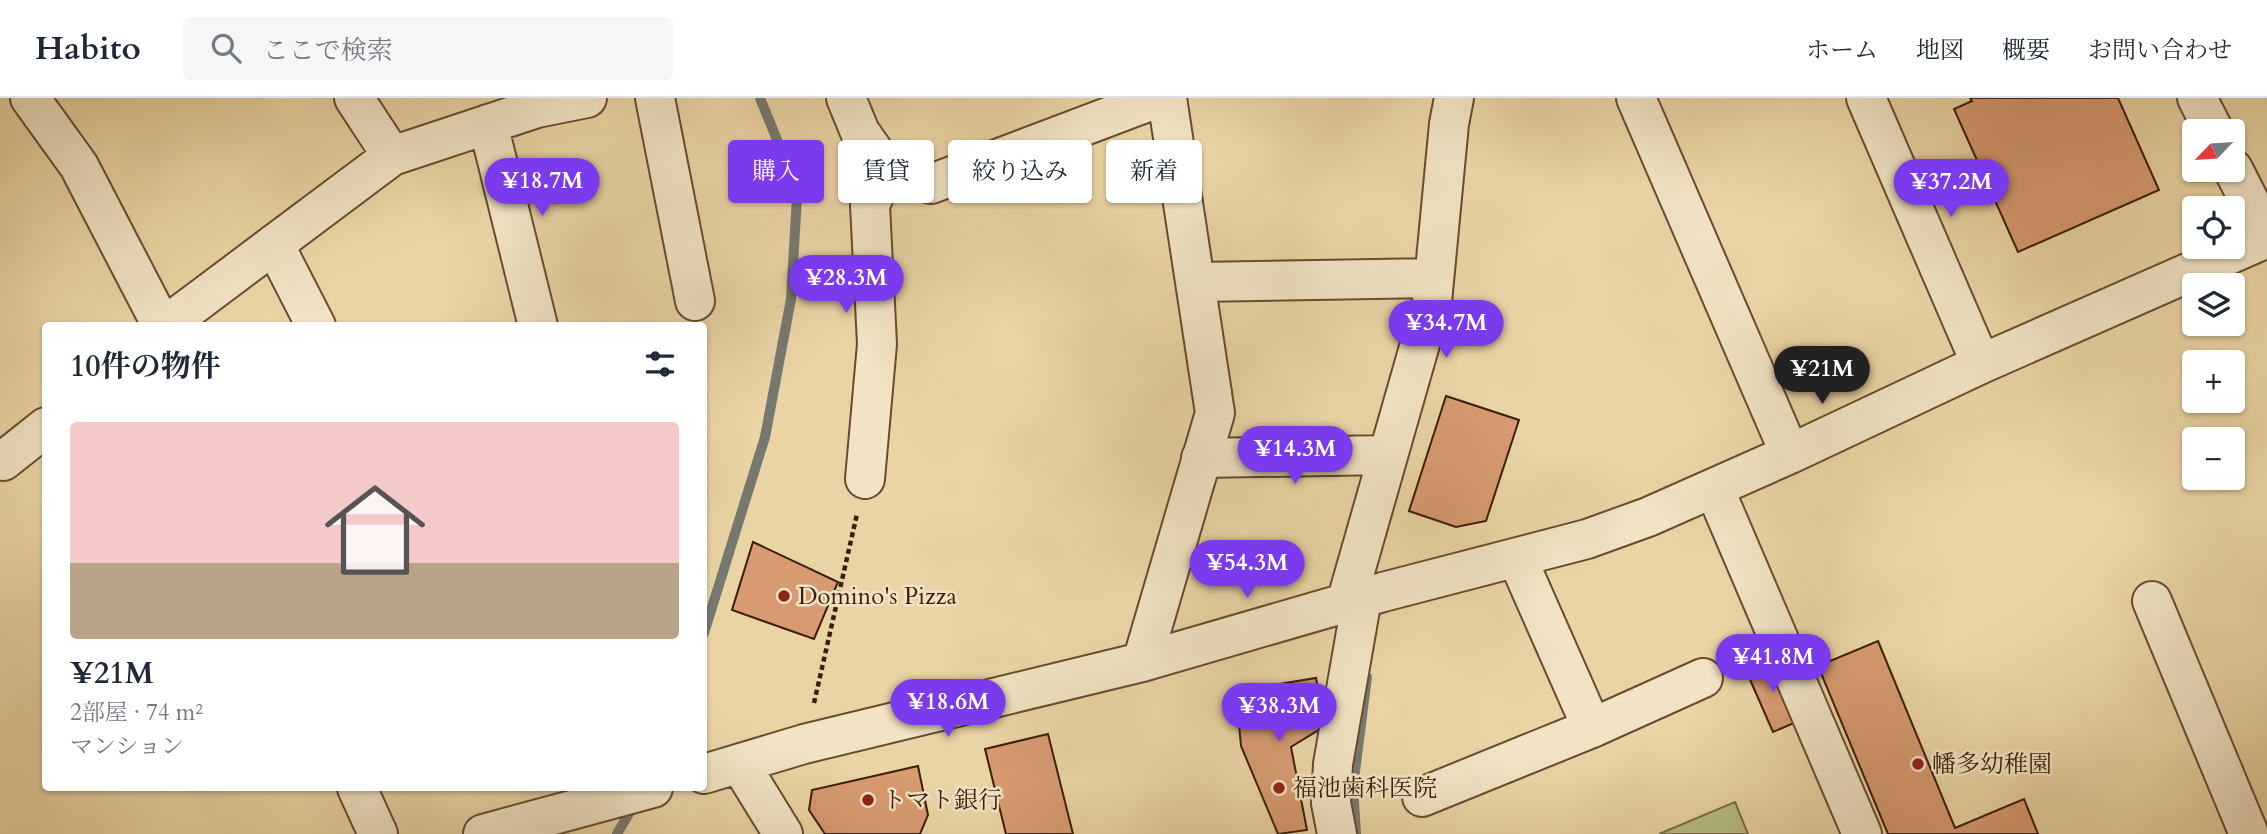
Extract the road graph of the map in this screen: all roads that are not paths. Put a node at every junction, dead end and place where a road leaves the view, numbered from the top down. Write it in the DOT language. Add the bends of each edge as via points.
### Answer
graph roads {
  1 [pos="30,98"];
  2 [pos="354,98"];
  3 [pos="587,98"];
  4 [pos="655,98"];
  5 [pos="846,98"];
  6 [pos="1158,98"];
  7 [pos="1167,98"];
  8 [pos="1454,98"];
  9 [pos="1636,98"];
  10 [pos="1866,98"];
  11 [pos="2197,98"];
  12 [pos="535,103"];
  13 [pos="2208,119"];
  14 [pos="488,124"];
  15 [pos="866,140"];
  16 [pos="392,156"];
  17 [pos="2240,182"];
  18 [pos="934,183"];
  19 [pos="871,203"];
  20 [pos="2267,237"];
  21 [pos="274,244"];
  22 [pos="1434,278"];
  23 [pos="1195,282"];
  24 [pos="695,301"];
  25 [pos="162,322"];
  26 [pos="169,322"];
  27 [pos="314,322"];
  28 [pos="537,322"];
  29 [pos="1981,364"];
  30 [pos="42,430"];
  31 [pos="1790,454"];
  32 [pos="1388,455"];
  33 [pos="1202,458"];
  34 [pos="3,461"];
  35 [pos="865,479"];
  36 [pos="1714,488"];
  37 [pos="1517,558"];
  38 [pos="1365,597"];
  39 [pos="2152,601"];
  40 [pos="1142,662"];
  41 [pos="1703,678"];
  42 [pos="1592,728"];
  43 [pos="740,764"];
  44 [pos="707,773"];
  45 [pos="359,791"];
  46 [pos="637,792"];
  47 [pos="1422,797"];
  48 [pos="576,799"];
  49 [pos="378,834"];
  50 [pos="483,834"];
  51 [pos="783,834"];
  52 [pos="1337,834"];
  53 [pos="1862,834"];
  54 [pos="2249,834"];
  1 -- 25 [label="street" via="79,166"];
  2 -- 16 [label="street"];
  3 -- 12 [label="street"];
  4 -- 24 [label="street"];
  5 -- 15 [label="street"];
  6 -- 18 [label="street"];
  7 -- 23 [label="street"];
  8 -- 22 [label="street"];
  9 -- 31 [label="street"];
  10 -- 29 [label="street"];
  11 -- 13 [label="street"];
  12 -- 14 [label="street"];
  14 -- 16 [label="street"];
  14 -- 28 [label="street"];
  16 -- 21 [label="street"];
  17 -- 20 [label="street"];
  19 -- 35 [label="street" via="877,344"];
  20 -- 29 [label="street"];
  21 -- 26 [label="street"];
  21 -- 27 [label="street"];
  22 -- 23 [label="street"];
  22 -- 32 [label="street" via="1432,302"];
  23 -- 33 [label="street" via="1215,413"];
  29 -- 31 [label="street"];
  30 -- 34 [label="street"];
  31 -- 36 [label="street"];
  32 -- 33 [label="street"];
  32 -- 38 [label="street"];
  33 -- 40 [label="street"];
  36 -- 37 [label="street" via="1648,517"];
  36 -- 53 [label="street"];
  37 -- 38 [label="street"];
  37 -- 42 [label="street"];
  38 -- 40 [label="street"];
  38 -- 52 [label="street" via="1333,764 1331,803"];
  39 -- 54 [label="street"];
  40 -- 43 [label="street" via="804,744"];
  41 -- 42 [label="street"];
  42 -- 47 [label="street"];
  43 -- 44 [label="street"];
  43 -- 51 [label="street"];
  45 -- 49 [label="street"];
  46 -- 48 [label="street"];
  48 -- 50 [label="street"];
}
